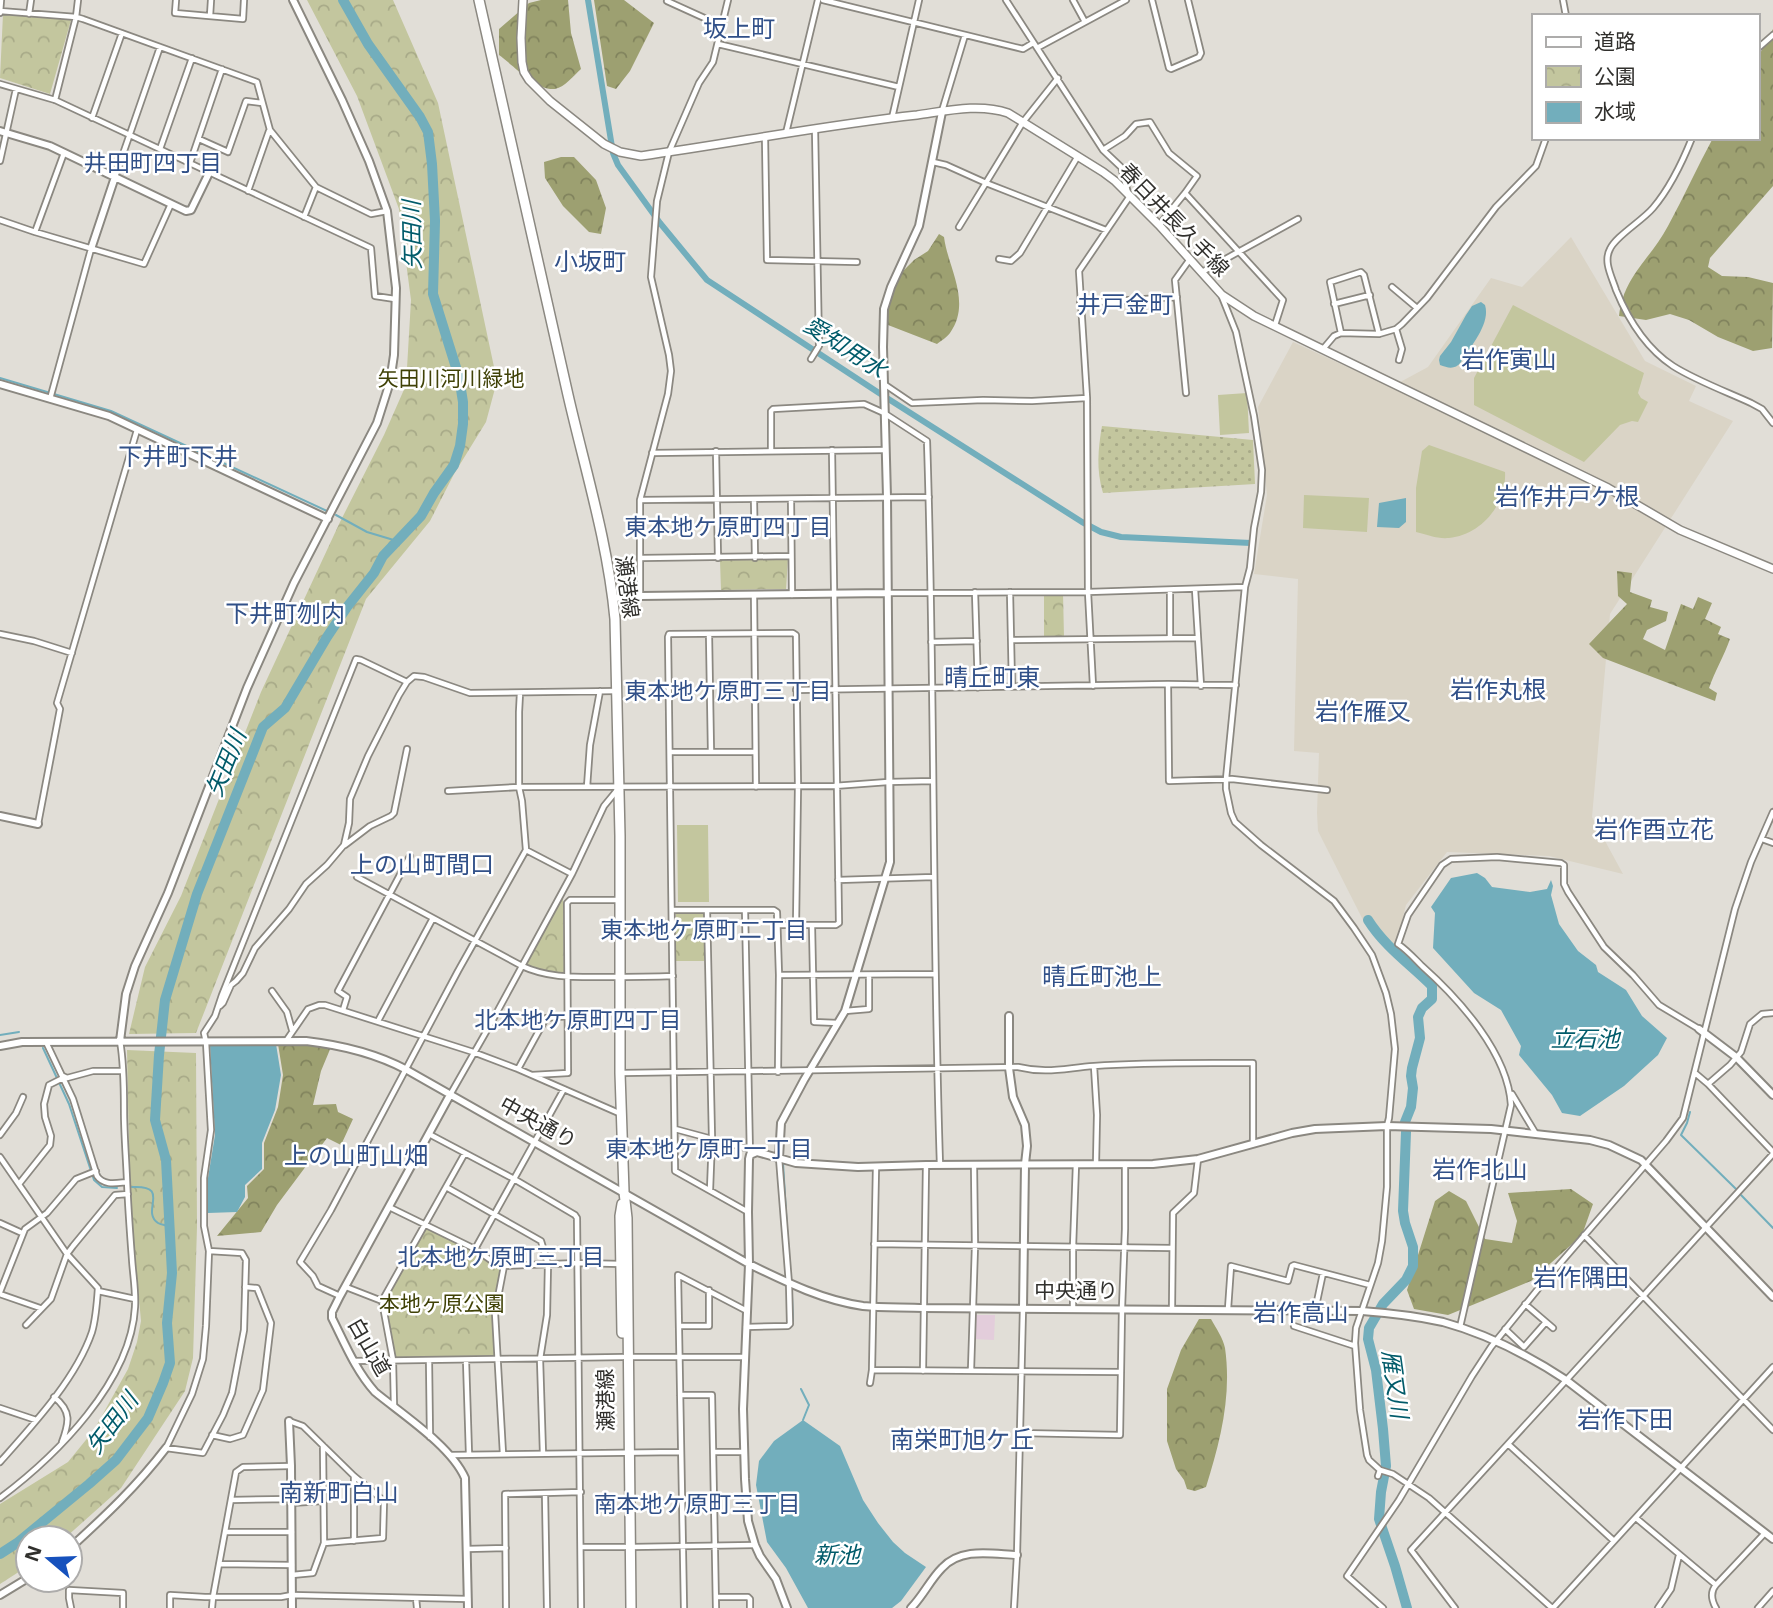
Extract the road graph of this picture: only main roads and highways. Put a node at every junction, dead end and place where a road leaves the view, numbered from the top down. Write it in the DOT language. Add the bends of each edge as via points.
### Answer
graph roads {
  1 [pos="479,0"];
  2 [pos="523,0"];
  3 [pos="1773,569"];
  4 [pos="624,1192"];
  5 [pos="626,1357"];
  6 [pos="628,1547"];
  7 [pos="626,1608"];
  8 [pos="631,1608"];
  1 -- 4 [label="highway, 瀬港線" via="613,598"];
  2 -- 3 [label="main road, 春日井長久手線" via="524,72 550,101 620,152 641,156 970,109 1008,113 1103,172 1222,295 1254,316 1608,488 1680,530"];
  4 -- 5 [label="highway, 瀬港線"];
  4 -- 5 [label="highway, 瀬港線" via="620,1216"];
  5 -- 6 [label="highway, 瀬港線"];
  6 -- 7 [label="highway, 瀬港線"];
  6 -- 8 [label="highway, 瀬港線"];
}
